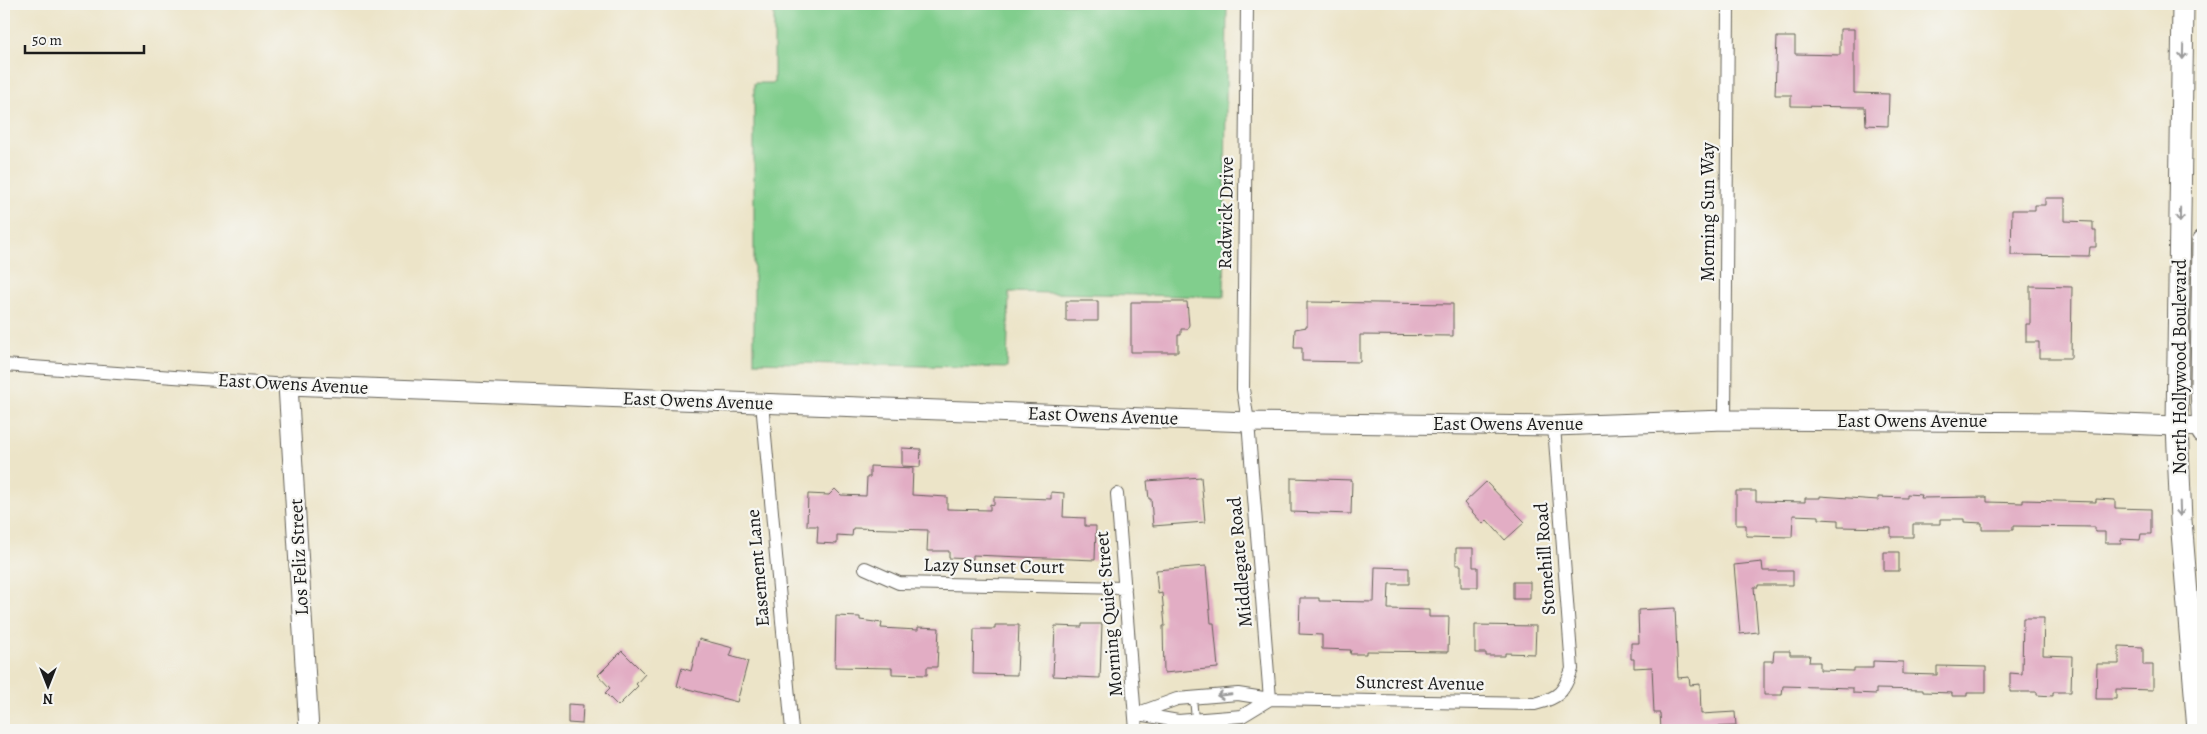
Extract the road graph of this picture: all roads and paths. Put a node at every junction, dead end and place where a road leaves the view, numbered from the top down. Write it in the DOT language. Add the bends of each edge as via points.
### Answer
graph roads {
  1 [pos="1247,4"];
  2 [pos="1728,4"];
  3 [pos="2183,4"];
  4 [pos="2203,241"];
  5 [pos="4,365"];
  6 [pos="288,385"];
  7 [pos="762,403"];
  8 [pos="1725,420"];
  9 [pos="1248,422"];
  10 [pos="2177,425"];
  11 [pos="1554,426"];
  12 [pos="2203,428"];
  13 [pos="1117,494"];
  14 [pos="865,568"];
  15 [pos="1125,588"];
  16 [pos="1565,688"];
  17 [pos="1193,698"];
  18 [pos="1270,699"];
  19 [pos="1136,714"];
  20 [pos="1195,720"];
  21 [pos="309,730"];
  22 [pos="792,730"];
  23 [pos="1136,730"];
  24 [pos="2198,730"];
  1 -- 9 [label="street, Radwick Drive" via="1243,389"];
  2 -- 8 [label="street, Morning Sun Way"];
  3 -- 10 [label="main road, North Hollywood Boulevard, one-way"];
  4 -- 12 [label="main road, North Hollywood Boulevard"];
  5 -- 6 [label="street, East Owens Avenue"];
  6 -- 7 [label="street, East Owens Avenue"];
  6 -- 21 [label="street, Los Feliz Street"];
  7 -- 9 [label="street, East Owens Avenue"];
  7 -- 22 [label="street, Easement Lane"];
  8 -- 10 [label="street, East Owens Avenue"];
  8 -- 11 [label="street, East Owens Avenue"];
  9 -- 11 [label="street, East Owens Avenue"];
  9 -- 18 [label="street, Middlegate Road"];
  10 -- 12 [label="street, East Owens Avenue"];
  10 -- 24 [label="main road, North Hollywood Boulevard, one-way" via="2181,520"];
  11 -- 16 [label="street, Stonehill Road" via="1572,669"];
  13 -- 15 [label="street, Morning Quiet Street"];
  14 -- 15 [label="street, Lazy Sunset Court" via="900,583"];
  15 -- 19 [label="street, Morning Quiet Street"];
  16 -- 18 [label="street, Suncrest Avenue" via="1551,700 1535,704"];
  18 -- 17 [label="street, Suncrest Avenue, one-way" via="1238,694"];
  17 -- 19 [label="street, Suncrest Avenue" via="1177,699"];
  17 -- 20 [label="lane"];
  18 -- 20 [label="street" via="1242,716"];
  19 -- 20 [label="street" via="1178,721"];
  19 -- 23 [label="street, Morning Quiet Street"];
}
